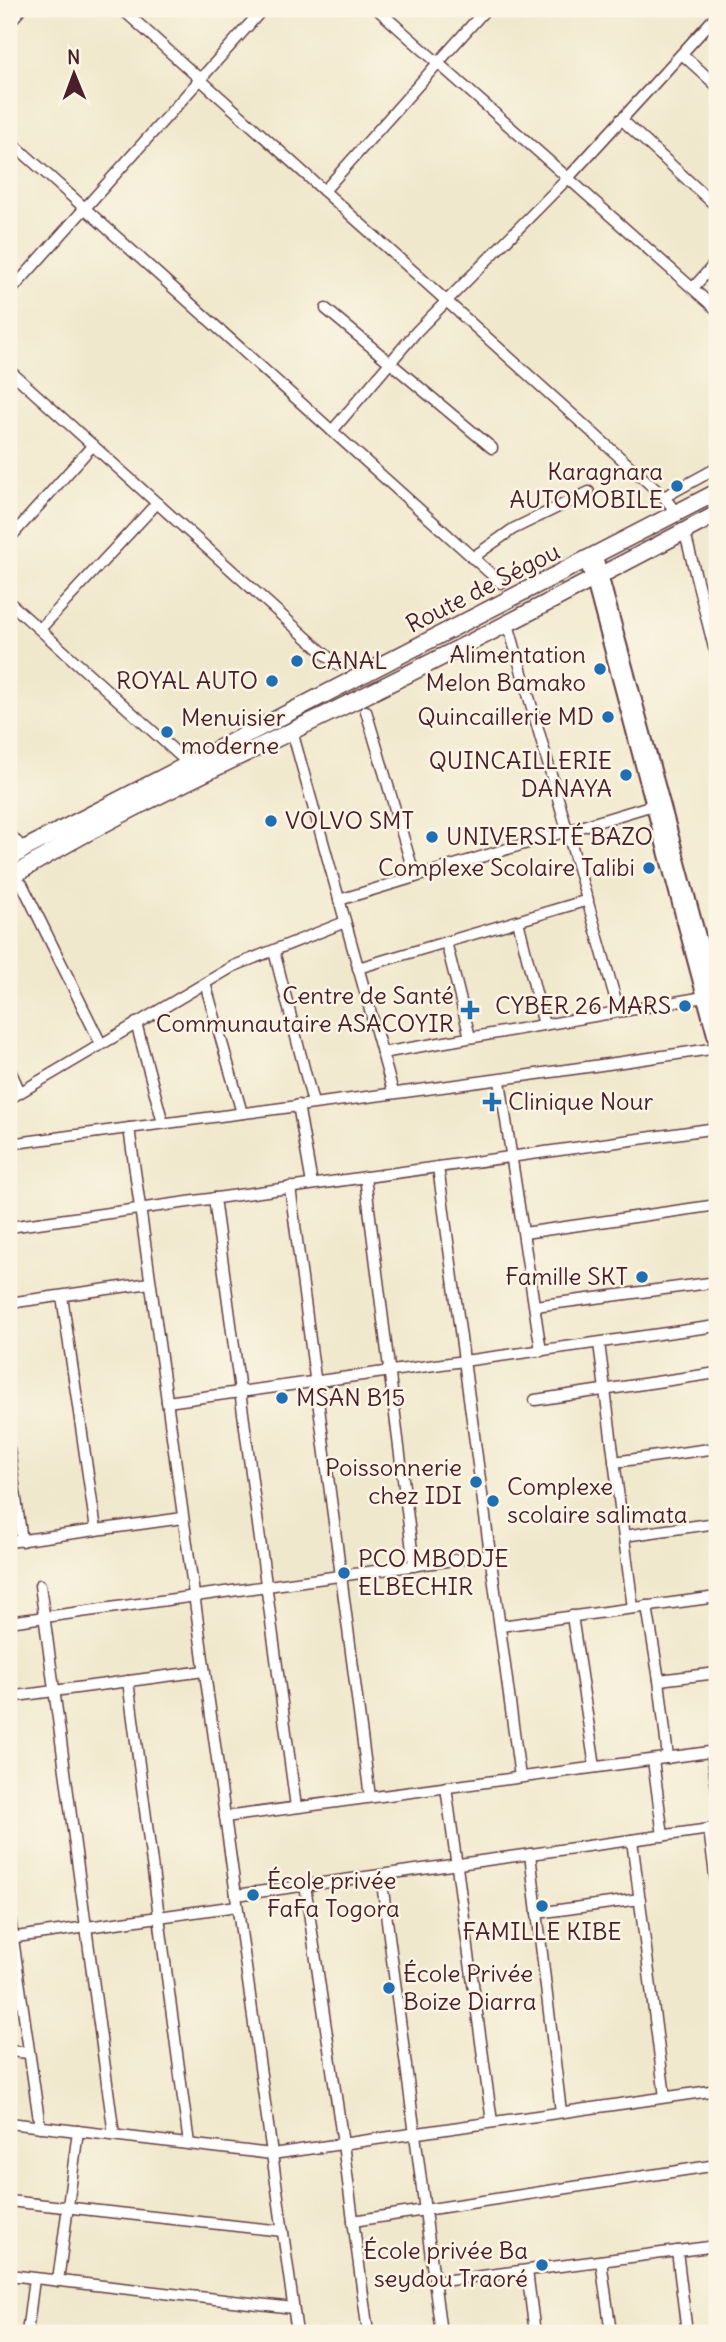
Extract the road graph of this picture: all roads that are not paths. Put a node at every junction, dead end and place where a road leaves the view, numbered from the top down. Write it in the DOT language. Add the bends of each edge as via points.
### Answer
graph roads {
  1 [pos="21,9"];
  2 [pos="122,9"];
  3 [pos="263,9"];
  4 [pos="377,9"];
  5 [pos="486,9"];
  6 [pos="717,15"];
  7 [pos="9,23"];
  8 [pos="682,54"];
  9 [pos="438,63"];
  10 [pos="200,79"];
  11 [pos="717,86"];
  12 [pos="621,119"];
  13 [pos="9,140"];
  14 [pos="568,178"];
  15 [pos="324,191"];
  16 [pos="717,207"];
  17 [pos="85,208"];
  18 [pos="717,261"];
  19 [pos="693,288"];
  20 [pos="9,293"];
  21 [pos="447,302"];
  22 [pos="326,309"];
  23 [pos="717,310"];
  24 [pos="391,363"];
  25 [pos="9,370"];
  26 [pos="331,431"];
  27 [pos="93,445"];
  28 [pos="492,448"];
  29 [pos="717,468"];
  30 [pos="589,492"];
  31 [pos="717,492"];
  32 [pos="664,497"];
  33 [pos="157,503"];
  34 [pos="676,512"];
  35 [pos="717,514"];
  36 [pos="685,533"];
  37 [pos="9,539"];
  38 [pos="472,558"];
  39 [pos="591,559"];
  40 [pos="598,578"];
  41 [pos="501,583"];
  42 [pos="9,602"];
  43 [pos="508,624"];
  44 [pos="40,629"];
  45 [pos="717,633"];
  46 [pos="714,648"];
  47 [pos="717,659"];
  48 [pos="337,665"];
  49 [pos="366,711"];
  50 [pos="292,731"];
  51 [pos="188,763"];
  52 [pos="653,805"];
  53 [pos="568,831"];
  54 [pos="9,834"];
  55 [pos="24,849"];
  56 [pos="9,859"];
  57 [pos="415,877"];
  58 [pos="16,881"];
  59 [pos="339,900"];
  60 [pos="588,900"];
  61 [pos="518,921"];
  62 [pos="345,922"];
  63 [pos="446,942"];
  64 [pos="274,951"];
  65 [pos="358,968"];
  66 [pos="205,983"];
  67 [pos="704,997"];
  68 [pos="717,1003"];
  69 [pos="619,1011"];
  70 [pos="136,1023"];
  71 [pos="544,1024"];
  72 [pos="470,1037"];
  73 [pos="101,1044"];
  74 [pos="717,1047"];
  75 [pos="382,1053"];
  76 [pos="9,1068"];
  77 [pos="499,1081"];
  78 [pos="20,1092"];
  79 [pos="393,1092"];
  80 [pos="9,1099"];
  81 [pos="313,1103"];
  82 [pos="298,1105"];
  83 [pos="242,1113"];
  84 [pos="163,1123"];
  85 [pos="129,1128"];
  86 [pos="717,1128"];
  87 [pos="9,1144"];
  88 [pos="511,1157"];
  89 [pos="438,1167"];
  90 [pos="365,1177"];
  91 [pos="312,1184"];
  92 [pos="290,1188"];
  93 [pos="214,1198"];
  94 [pos="717,1205"];
  95 [pos="140,1209"];
  96 [pos="9,1227"];
  97 [pos="524,1233"];
  98 [pos="717,1282"];
  99 [pos="150,1283"];
  100 [pos="62,1296"];
  101 [pos="9,1303"];
  102 [pos="535,1306"];
  103 [pos="717,1326"];
  104 [pos="599,1343"];
  105 [pos="541,1351"];
  106 [pos="464,1361"];
  107 [pos="389,1372"];
  108 [pos="717,1373"];
  109 [pos="315,1382"];
  110 [pos="605,1389"];
  111 [pos="240,1392"];
  112 [pos="535,1400"];
  113 [pos="167,1402"];
  114 [pos="717,1448"];
  115 [pos="9,1449"];
  116 [pos="614,1462"];
  117 [pos="183,1518"];
  118 [pos="717,1523"];
  119 [pos="96,1530"];
  120 [pos="624,1536"];
  121 [pos="22,1541"];
  122 [pos="9,1542"];
  123 [pos="490,1555"];
  124 [pos="414,1566"];
  125 [pos="341,1576"];
  126 [pos="40,1584"];
  127 [pos="266,1587"];
  128 [pos="194,1596"];
  129 [pos="717,1597"];
  130 [pos="647,1606"];
  131 [pos="633,1608"];
  132 [pos="572,1616"];
  133 [pos="44,1617"];
  134 [pos="9,1622"];
  135 [pos="500,1626"];
  136 [pos="204,1671"];
  137 [pos="717,1672"];
  138 [pos="659,1680"];
  139 [pos="128,1681"];
  140 [pos="54,1691"];
  141 [pos="9,1698"];
  142 [pos="715,1751"];
  143 [pos="667,1758"];
  144 [pos="653,1759"];
  145 [pos="595,1767"];
  146 [pos="520,1777"];
  147 [pos="446,1787"];
  148 [pos="717,1790"];
  149 [pos="370,1797"];
  150 [pos="296,1807"];
  151 [pos="225,1816"];
  152 [pos="713,1829"];
  153 [pos="663,1836"];
  154 [pos="632,1840"];
  155 [pos="530,1854"];
  156 [pos="456,1864"];
  157 [pos="381,1875"];
  158 [pos="305,1885"];
  159 [pos="717,1891"];
  160 [pos="236,1895"];
  161 [pos="640,1899"];
  162 [pos="237,1906"];
  163 [pos="9,1911"];
  164 [pos="537,1913"];
  165 [pos="159,1917"];
  166 [pos="86,1927"];
  167 [pos="11,1937"];
  168 [pos="9,2051"];
  169 [pos="29,2053"];
  170 [pos="717,2090"];
  171 [pos="665,2097"];
  172 [pos="561,2112"];
  173 [pos="492,2122"];
  174 [pos="9,2123"];
  175 [pos="40,2127"];
  176 [pos="78,2131"];
  177 [pos="414,2133"];
  178 [pos="114,2135"];
  179 [pos="189,2144"];
  180 [pos="343,2144"];
  181 [pos="272,2154"];
  182 [pos="717,2165"];
  183 [pos="9,2201"];
  184 [pos="68,2207"];
  185 [pos="424,2210"];
  186 [pos="353,2221"];
  187 [pos="283,2231"];
  188 [pos="717,2246"];
  189 [pos="677,2251"];
  190 [pos="601,2261"];
  191 [pos="527,2271"];
  192 [pos="9,2275"];
  193 [pos="34,2279"];
  194 [pos="58,2281"];
  195 [pos="434,2282"];
  196 [pos="293,2308"];
  197 [pos="27,2333"];
  198 [pos="297,2333"];
  199 [pos="368,2333"];
  200 [pos="440,2333"];
  201 [pos="535,2333"];
  202 [pos="611,2333"];
  203 [pos="687,2333"];
  1 -- 7 [label="street"];
  2 -- 10 [label="street"];
  3 -- 10 [label="street"];
  4 -- 9 [label="street"];
  5 -- 9 [label="street"];
  6 -- 8 [label="street"];
  8 -- 11 [label="street"];
  8 -- 12 [label="street"];
  9 -- 14 [label="street"];
  9 -- 15 [label="street"];
  10 -- 15 [label="street"];
  10 -- 17 [label="street"];
  12 -- 14 [label="street"];
  12 -- 16 [label="street"];
  13 -- 17 [label="street"];
  14 -- 19 [label="street"];
  14 -- 21 [label="street"];
  15 -- 21 [label="street"];
  17 -- 20 [label="street"];
  17 -- 26 [label="street"];
  18 -- 19 [label="street"];
  19 -- 23 [label="street"];
  21 -- 24 [label="street"];
  21 -- 32 [label="street"];
  22 -- 24 [label="street"];
  24 -- 26 [label="street"];
  24 -- 28 [label="street"];
  25 -- 27 [label="street"];
  26 -- 38 [label="street"];
  27 -- 33 [label="street"];
  27 -- 37 [label="street"];
  29 -- 32 [label="street"];
  30 -- 38 [label="street" via="513,529"];
  31 -- 34 [label="highway, Route de Ségou"];
  32 -- 34 [label="street"];
  33 -- 44 [label="street"];
  33 -- 48 [label="street"];
  34 -- 39 [label="highway, Route de Ségou"];
  35 -- 36 [label="highway, Route de Ségou"];
  36 -- 40 [label="highway, Route de Ségou"];
  36 -- 46 [label="street"];
  38 -- 41 [label="street"];
  39 -- 40 [label="street"];
  39 -- 51 [label="highway, Route de Ségou"];
  40 -- 43 [label="highway, Route de Ségou"];
  40 -- 52 [label="street"];
  40 -- 68 [label="street"];
  42 -- 44 [label="street"];
  43 -- 50 [label="highway, Route de Ségou"];
  43 -- 53 [label="street"];
  44 -- 51 [label="street"];
  45 -- 46 [label="street"];
  46 -- 47 [label="street"];
  49 -- 57 [label="street"];
  50 -- 58 [label="highway, Route de Ségou" via="38,860"];
  50 -- 59 [label="street"];
  51 -- 55 [label="highway, Route de Ségou"];
  52 -- 53 [label="street"];
  52 -- 67 [label="street"];
  53 -- 57 [label="street"];
  53 -- 60 [label="street"];
  54 -- 55 [label="street"];
  55 -- 56 [label="highway, Route de Ségou"];
  57 -- 59 [label="street"];
  58 -- 73 [label="street"];
  59 -- 62 [label="street"];
  60 -- 61 [label="street"];
  60 -- 69 [label="street"];
  61 -- 63 [label="street"];
  61 -- 71 [label="street"];
  62 -- 64 [label="street"];
  62 -- 65 [label="street"];
  63 -- 65 [label="street"];
  63 -- 72 [label="street"];
  64 -- 66 [label="street"];
  64 -- 81 [label="street"];
  65 -- 75 [label="street"];
  66 -- 70 [label="street"];
  66 -- 83 [label="street"];
  67 -- 69 [label="street"];
  67 -- 74 [label="street"];
  69 -- 71 [label="street"];
  70 -- 73 [label="street"];
  70 -- 84 [label="street"];
  71 -- 72 [label="street"];
  72 -- 75 [label="street"];
  73 -- 78 [label="street"];
  74 -- 77 [label="street"];
  75 -- 79 [label="street"];
  76 -- 78 [label="street"];
  77 -- 79 [label="street"];
  77 -- 88 [label="street"];
  78 -- 80 [label="street"];
  79 -- 81 [label="street"];
  81 -- 82 [label="street"];
  82 -- 83 [label="street"];
  82 -- 91 [label="street"];
  83 -- 84 [label="street"];
  84 -- 85 [label="street"];
  85 -- 87 [label="street"];
  85 -- 95 [label="street"];
  86 -- 88 [label="street"];
  88 -- 89 [label="street"];
  88 -- 97 [label="street"];
  89 -- 90 [label="street"];
  89 -- 106 [label="street"];
  90 -- 91 [label="street"];
  90 -- 107 [label="street"];
  91 -- 92 [label="street"];
  92 -- 93 [label="street"];
  92 -- 109 [label="street"];
  93 -- 95 [label="street"];
  93 -- 111 [label="street"];
  94 -- 97 [label="street"];
  95 -- 96 [label="street"];
  95 -- 99 [label="street"];
  97 -- 102 [label="street"];
  98 -- 102 [label="street"];
  99 -- 100 [label="street"];
  99 -- 113 [label="street"];
  100 -- 101 [label="street"];
  100 -- 119 [label="street"];
  102 -- 105 [label="street"];
  103 -- 104 [label="street"];
  104 -- 105 [label="street"];
  104 -- 110 [label="street"];
  105 -- 106 [label="street"];
  106 -- 107 [label="street"];
  106 -- 123 [label="street"];
  107 -- 109 [label="street"];
  107 -- 124 [label="street"];
  108 -- 110 [label="street"];
  109 -- 111 [label="street"];
  109 -- 125 [label="street"];
  110 -- 112 [label="street"];
  110 -- 116 [label="street"];
  111 -- 113 [label="street"];
  111 -- 127 [label="street"];
  113 -- 117 [label="street"];
  114 -- 116 [label="street"];
  115 -- 121 [label="street"];
  116 -- 120 [label="street"];
  117 -- 119 [label="street"];
  117 -- 128 [label="street"];
  118 -- 120 [label="street"];
  119 -- 121 [label="street"];
  120 -- 131 [label="street"];
  121 -- 122 [label="street"];
  123 -- 124 [label="street"];
  123 -- 135 [label="street"];
  124 -- 125 [label="street"];
  125 -- 127 [label="street"];
  125 -- 149 [label="street"];
  126 -- 133 [label="street"];
  127 -- 128 [label="street"];
  127 -- 150 [label="street"];
  128 -- 133 [label="street"];
  128 -- 136 [label="street"];
  129 -- 130 [label="street"];
  130 -- 131 [label="street"];
  130 -- 138 [label="street"];
  131 -- 132 [label="street"];
  132 -- 135 [label="street"];
  132 -- 145 [label="street"];
  133 -- 134 [label="street"];
  133 -- 140 [label="street"];
  135 -- 146 [label="street"];
  136 -- 139 [label="street"];
  136 -- 151 [label="street"];
  137 -- 138 [label="street"];
  138 -- 143 [label="street"];
  139 -- 140 [label="street"];
  139 -- 165 [label="street"];
  140 -- 141 [label="street"];
  140 -- 166 [label="street"];
  142 -- 143 [label="street"];
  142 -- 148 [label="street"];
  143 -- 144 [label="street"];
  144 -- 145 [label="street"];
  144 -- 153 [label="street"];
  145 -- 146 [label="street"];
  146 -- 147 [label="street"];
  147 -- 149 [label="street"];
  147 -- 156 [label="street"];
  149 -- 150 [label="street"];
  150 -- 151 [label="street"];
  151 -- 160 [label="street"];
  152 -- 153 [label="street"];
  152 -- 159 [label="street"];
  153 -- 154 [label="street"];
  154 -- 155 [label="street"];
  154 -- 161 [label="street"];
  155 -- 156 [label="street"];
  155 -- 164 [label="street"];
  156 -- 157 [label="street"];
  156 -- 173 [label="street"];
  157 -- 158 [label="street"];
  157 -- 177 [label="street"];
  158 -- 160 [label="street"];
  158 -- 180 [label="street"];
  160 -- 162 [label="street"];
  161 -- 164 [label="street"];
  161 -- 171 [label="street"];
  162 -- 165 [label="street"];
  162 -- 181 [label="street"];
  163 -- 167 [label="street"];
  164 -- 172 [label="street"];
  165 -- 166 [label="street"];
  165 -- 179 [label="street"];
  166 -- 167 [label="street"];
  166 -- 178 [label="street"];
  167 -- 169 [label="street"];
  168 -- 169 [label="street"];
  169 -- 175 [label="street"];
  170 -- 171 [label="street"];
  171 -- 172 [label="street"];
  172 -- 173 [label="street"];
  173 -- 177 [label="street"];
  174 -- 175 [label="street"];
  175 -- 176 [label="street"];
  176 -- 178 [label="street"];
  176 -- 184 [label="street"];
  177 -- 180 [label="street"];
  177 -- 185 [label="street"];
  178 -- 179 [label="street"];
  179 -- 181 [label="street"];
  180 -- 181 [label="street"];
  180 -- 186 [label="street"];
  181 -- 187 [label="street"];
  182 -- 185 [label="street"];
  183 -- 184 [label="street"];
  184 -- 187 [label="street"];
  184 -- 194 [label="street"];
  185 -- 186 [label="street"];
  185 -- 195 [label="street"];
  186 -- 199 [label="street"];
  187 -- 196 [label="street"];
  188 -- 189 [label="street"];
  189 -- 190 [label="street"];
  189 -- 203 [label="street"];
  190 -- 191 [label="street"];
  190 -- 202 [label="street"];
  191 -- 195 [label="street"];
  191 -- 201 [label="street"];
  192 -- 193 [label="street"];
  193 -- 194 [label="street"];
  193 -- 197 [label="street"];
  194 -- 196 [label="street"];
  195 -- 200 [label="street"];
  196 -- 198 [label="street"];
}
